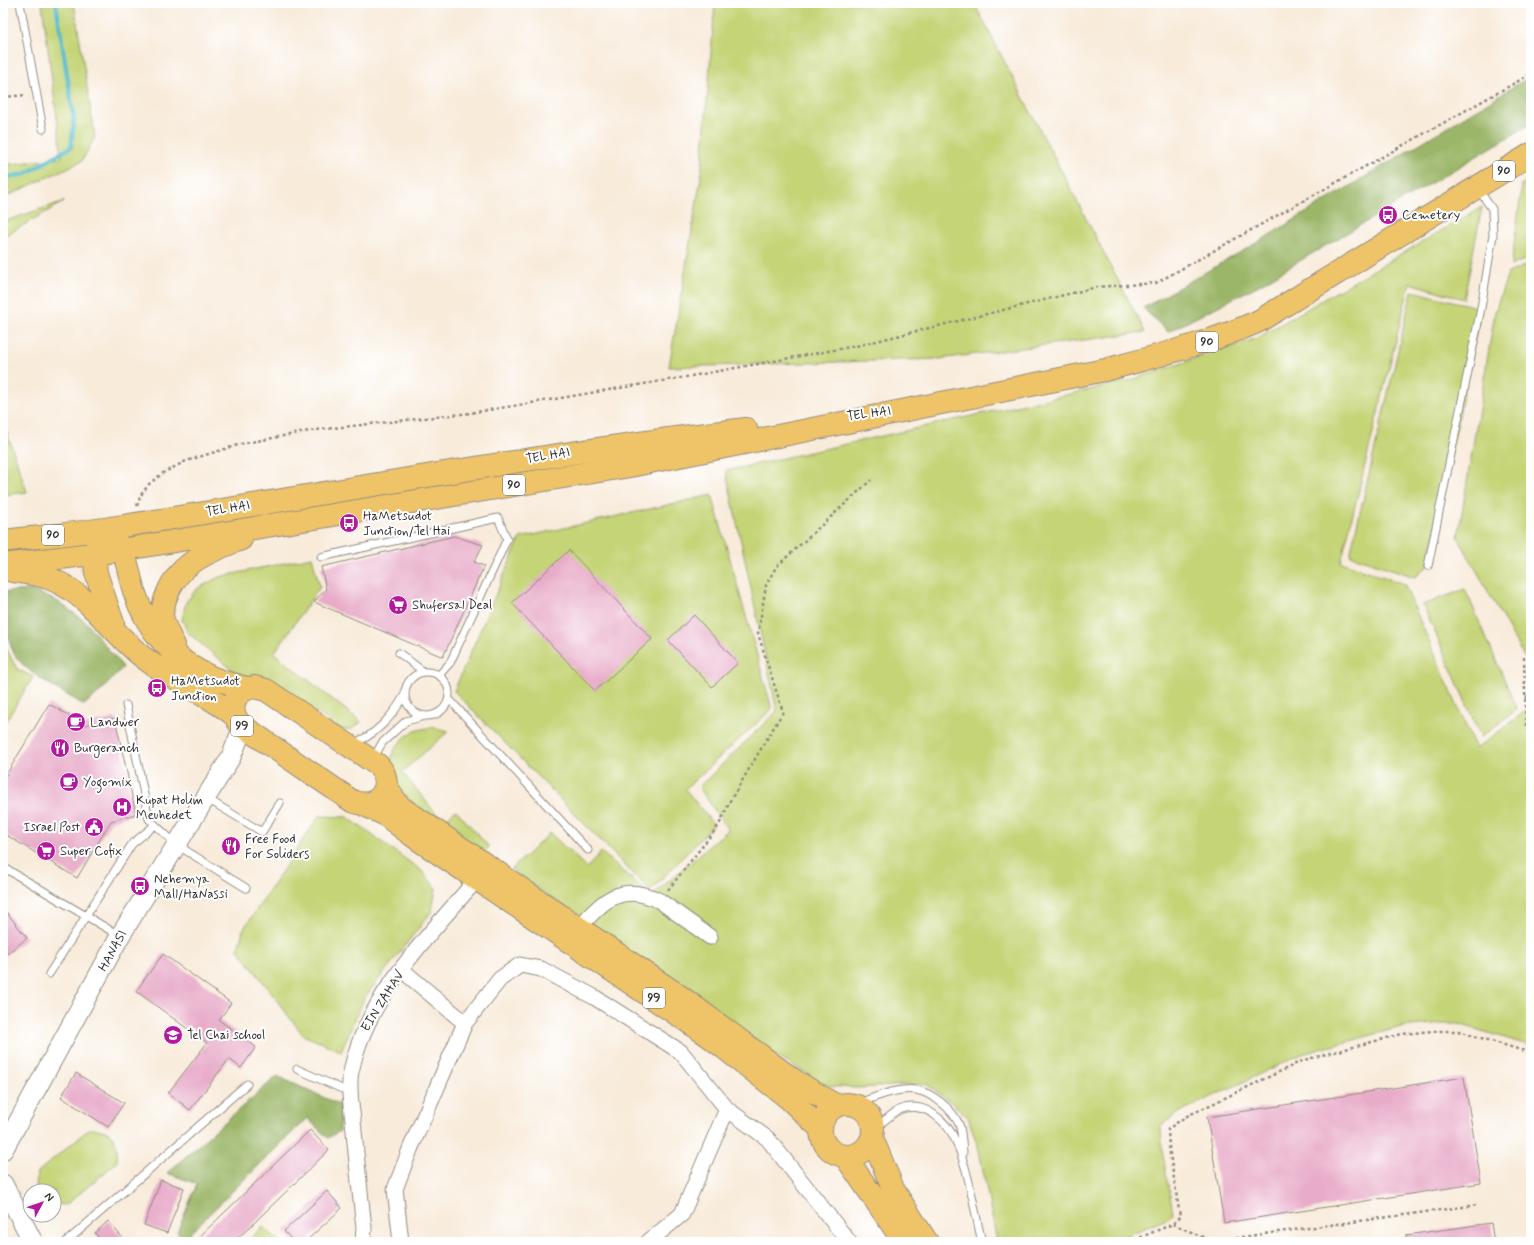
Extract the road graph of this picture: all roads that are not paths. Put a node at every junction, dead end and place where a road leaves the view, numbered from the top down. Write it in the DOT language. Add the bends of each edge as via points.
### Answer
graph roads {
  1 [pos="20,3"];
  2 [pos="43,129"];
  3 [pos="1531,154"];
  4 [pos="1478,188"];
  5 [pos="903,410"];
  6 [pos="276,525"];
  7 [pos="103,529"];
  8 [pos="3,541"];
  9 [pos="123,550"];
  10 [pos="94,554"];
  11 [pos="321,556"];
  12 [pos="3,565"];
  13 [pos="1428,566"];
  14 [pos="3,570"];
  15 [pos="120,636"];
  16 [pos="399,653"];
  17 [pos="181,658"];
  18 [pos="424,672"];
  19 [pos="439,675"];
  20 [pos="247,688"];
  21 [pos="405,694"];
  22 [pos="449,699"];
  23 [pos="126,705"];
  24 [pos="425,716"];
  25 [pos="246,727"];
  26 [pos="346,743"];
  27 [pos="378,765"];
  28 [pos="386,786"];
  29 [pos="206,798"];
  30 [pos="280,803"];
  31 [pos="362,804"];
  32 [pos="155,825"];
  33 [pos="177,845"];
  34 [pos="588,850"];
  35 [pos="3,867"];
  36 [pos="477,879"];
  37 [pos="246,888"];
  38 [pos="86,916"];
  39 [pos="579,928"];
  40 [pos="120,936"];
  41 [pos="710,937"];
  42 [pos="402,970"];
  43 [pos="49,974"];
  44 [pos="465,1023"];
  45 [pos="297,1069"];
  46 [pos="247,1084"];
  47 [pos="351,1093"];
  48 [pos="845,1105"];
  49 [pos="727,1109"];
  50 [pos="821,1129"];
  51 [pos="873,1134"];
  52 [pos="3,1150"];
  53 [pos="845,1156"];
  54 [pos="964,1164"];
  55 [pos="3,1184"];
  56 [pos="33,1242"];
  57 [pos="66,1242"];
  58 [pos="363,1242"];
  59 [pos="401,1242"];
  60 [pos="648,1242"];
  61 [pos="849,1242"];
  62 [pos="904,1242"];
  63 [pos="927,1242"];
  64 [pos="982,1242"];
  1 -- 2 [label="lane"];
  3 -- 4 [label="highway, 90"];
  4 -- 5 [label="highway, 90" via="1291,303 1229,334 1105,370"];
  4 -- 13 [label="lane" via="1492,210 1493,235 1481,308"];
  5 -- 6 [label="highway, TEL HAI / 90" via="630,466"];
  5 -- 7 [label="highway, TEL HAI / 90" via="641,442"];
  6 -- 9 [label="highway, TEL HAI / 90"];
  6 -- 17 [label="highway" via="201,556 183,568 170,586 162,616 167,632"];
  7 -- 8 [label="highway, TEL HAI / 90"];
  7 -- 9 [label="highway"];
  7 -- 10 [label="highway, 99"];
  9 -- 10 [label="highway, TEL HAI / 90"];
  9 -- 17 [label="highway" via="140,608 151,628"];
  10 -- 12 [label="highway, TEL HAI / 90"];
  10 -- 15 [label="highway, 99" via="96,573 110,619"];
  11 -- 19 [label="lane" via="498,518 507,539 450,663"];
  14 -- 15 [label="highway" via="50,579 68,588 85,599"];
  15 -- 25 [label="highway, 99" via="149,662 216,701"];
  16 -- 18 [label="lane"];
  17 -- 20 [label="highway" via="212,678"];
  18 -- 19 [label="lane"];
  18 -- 21 [label="lane" via="411,680"];
  19 -- 22 [label="lane" via="447,684"];
  20 -- 25 [label="highway, 99" via="237,696 233,708"];
  20 -- 26 [label="highway" via="266,690"];
  21 -- 24 [label="lane" via="411,709"];
  21 -- 26 [label="lane" via="398,707 370,736"];
  22 -- 24 [label="lane" via="441,712"];
  22 -- 34 [label="lane"];
  23 -- 32 [label="lane" via="149,820"];
  24 -- 27 [label="lane" via="406,721 382,743 377,752"];
  25 -- 29 [label="street, HANASI"];
  25 -- 31 [label="highway, 99" via="352,801"];
  26 -- 27 [label="highway"];
  27 -- 28 [label="highway, 99" via="386,777"];
  28 -- 31 [label="highway" via="380,798"];
  28 -- 39 [label="highway, 99" via="400,806"];
  29 -- 30 [label="lane" via="262,832"];
  29 -- 33 [label="street, HANASI"];
  31 -- 36 [label="highway, 99" via="384,814"];
  32 -- 33 [label="lane"];
  32 -- 38 [label="lane" via="132,844"];
  33 -- 37 [label="lane"];
  33 -- 40 [label="street, HANASI"];
  35 -- 38 [label="lane"];
  36 -- 42 [label="street, EIN ZAHAV" via="420,945"];
  36 -- 50 [label="highway, 99" via="709,1036 787,1097"];
  38 -- 40 [label="lane"];
  38 -- 43 [label="lane"];
  39 -- 41 [label="street" via="601,903 612,897 634,894 660,901"];
  39 -- 48 [label="highway, 99" via="681,997 794,1081"];
  40 -- 52 [label="street, HANASI"];
  42 -- 44 [label="street"];
  42 -- 47 [label="street, EIN ZAHAV" via="384,995 360,1038 350,1073"];
  44 -- 49 [label="street" via="500,979 520,965 541,969 594,997 681,1052"];
  44 -- 59 [label="street" via="395,1189"];
  45 -- 47 [label="lane"];
  46 -- 57 [label="lane"];
  47 -- 58 [label="street, EIN ZAHAV" via="364,1228"];
  48 -- 50 [label="highway" via="826,1115"];
  48 -- 51 [label="highway, 99" via="861,1108 868,1114"];
  48 -- 54 [label="lane" via="903,1090 917,1090 937,1099 952,1113 959,1124"];
  49 -- 60 [label="street" via="682,1214"];
  49 -- 61 [label="street" via="768,1139"];
  50 -- 53 [label="highway, 99" via="822,1137 831,1150"];
  51 -- 53 [label="highway" via="862,1152"];
  51 -- 54 [label="lane" via="898,1111 911,1107 922,1108 946,1124 957,1142"];
  51 -- 63 [label="highway, 99" via="894,1191"];
  53 -- 62 [label="highway, 99"];
  54 -- 64 [label="lane"];
  55 -- 56 [label="street"];
}
